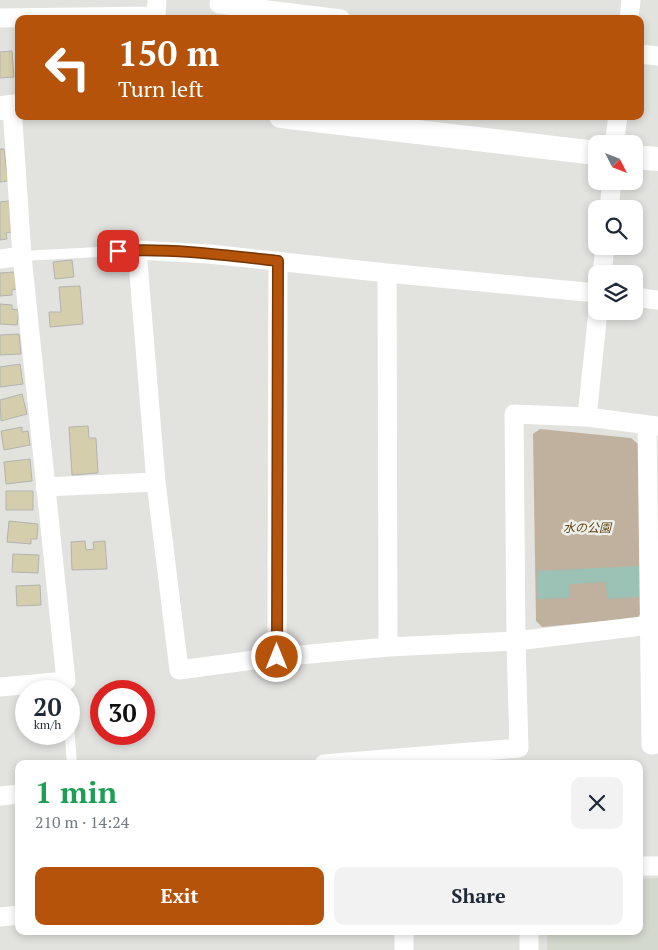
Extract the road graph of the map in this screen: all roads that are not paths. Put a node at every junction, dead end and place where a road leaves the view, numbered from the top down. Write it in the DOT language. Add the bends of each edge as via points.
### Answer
graph roads {
  1 [pos="157,0"];
  2 [pos="631,0"];
  3 [pos="219,8"];
  4 [pos="156,15"];
  5 [pos="297,15"];
  6 [pos="629,15"];
  7 [pos="0,18"];
  8 [pos="15,18"];
  9 [pos="644,54"];
  10 [pos="658,56"];
  11 [pos="10,107"];
  12 [pos="316,120"];
  13 [pos="617,120"];
  14 [pos="615,135"];
  15 [pos="588,151"];
  16 [pos="643,158"];
  17 [pos="658,159"];
  18 [pos="137,250"];
  19 [pos="22,256"];
  20 [pos="0,259"];
  21 [pos="278,261"];
  22 [pos="387,273"];
  23 [pos="588,292"];
  24 [pos="643,298"];
  25 [pos="658,300"];
  26 [pos="597,320"];
  27 [pos="587,417"];
  28 [pos="652,426"];
  29 [pos="156,482"];
  30 [pos="45,487"];
  31 [pos="651,625"];
  32 [pos="516,641"];
  33 [pos="388,647"];
  34 [pos="277,657"];
  35 [pos="65,680"];
  36 [pos="0,687"];
  37 [pos="15,687"];
  38 [pos="658,744"];
  39 [pos="70,745"];
  40 [pos="72,760"];
  41 [pos="373,760"];
  42 [pos="15,794"];
  43 [pos="0,796"];
  44 [pos="643,866"];
  45 [pos="658,866"];
  46 [pos="15,915"];
  47 [pos="0,917"];
  48 [pos="404,935"];
  49 [pos="529,935"];
  50 [pos="404,950"];
  51 [pos="529,950"];
  1 -- 4 [label="street"];
  2 -- 6 [label="street"];
  3 -- 5 [label="street"];
  7 -- 8 [label="street"];
  9 -- 10 [label="street"];
  11 -- 19 [label="street"];
  12 -- 15 [label="street"];
  13 -- 14 [label="street"];
  16 -- 17 [label="street"];
  18 -- 19 [label="lane"];
  18 -- 21 [label="street"];
  18 -- 29 [label="street"];
  19 -- 20 [label="street"];
  19 -- 30 [label="street"];
  21 -- 22 [label="street"];
  21 -- 34 [label="street"];
  22 -- 23 [label="street"];
  22 -- 33 [label="street"];
  24 -- 25 [label="street"];
  26 -- 27 [label="street"];
  27 -- 28 [label="street"];
  27 -- 32 [label="street" via="514,414"];
  28 -- 31 [label="street"];
  29 -- 30 [label="street"];
  29 -- 34 [label="street" via="179,670"];
  30 -- 35 [label="street"];
  31 -- 32 [label="street"];
  31 -- 38 [label="street" via="652,745"];
  32 -- 33 [label="street"];
  32 -- 41 [label="street" via="519,748"];
  33 -- 34 [label="street"];
  36 -- 37 [label="street"];
  39 -- 40 [label="lane"];
  42 -- 43 [label="street"];
  44 -- 45 [label="street"];
  46 -- 47 [label="street"];
  48 -- 50 [label="street"];
  49 -- 51 [label="street"];
}
